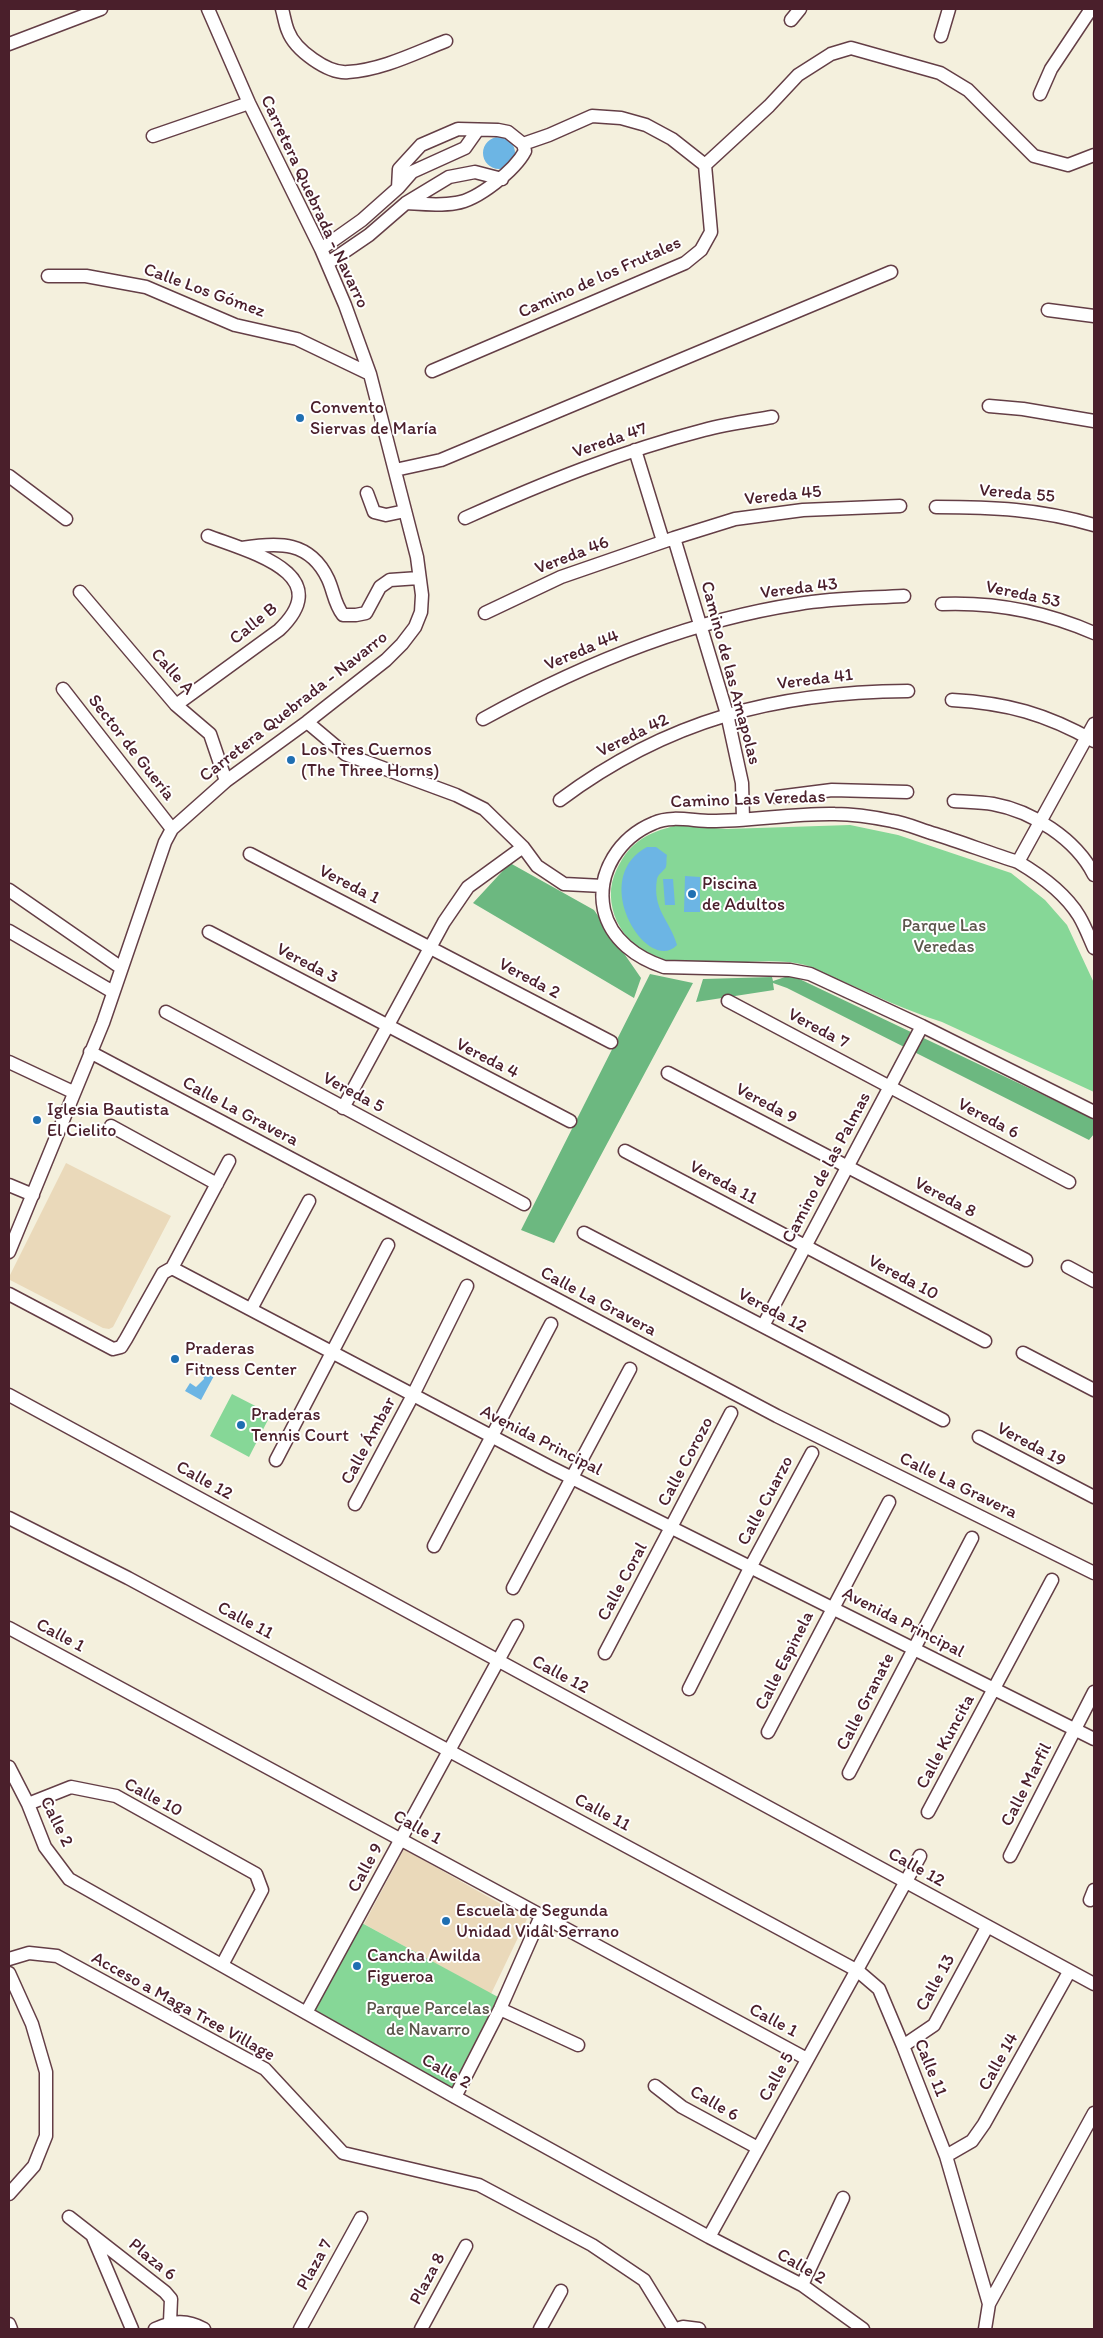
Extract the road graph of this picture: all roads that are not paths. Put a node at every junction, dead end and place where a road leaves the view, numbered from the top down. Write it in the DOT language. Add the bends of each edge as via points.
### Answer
graph roads {
  1 [pos="102,9"];
  2 [pos="208,9"];
  3 [pos="282,9"];
  4 [pos="800,9"];
  5 [pos="949,9"];
  6 [pos="1091,9"];
  7 [pos="791,20"];
  8 [pos="941,36"];
  9 [pos="446,41"];
  10 [pos="9,44"];
  11 [pos="1040,94"];
  12 [pos="248,103"];
  13 [pos="477,131"];
  14 [pos="153,136"];
  15 [pos="523,144"];
  16 [pos="1094,155"];
  17 [pos="705,165"];
  18 [pos="502,179"];
  19 [pos="398,188"];
  20 [pos="406,203"];
  21 [pos="321,249"];
  22 [pos="328,263"];
  23 [pos="892,272"];
  24 [pos="48,276"];
  25 [pos="1048,310"];
  26 [pos="1094,316"];
  27 [pos="432,371"];
  28 [pos="370,374"];
  29 [pos="989,406"];
  30 [pos="772,418"];
  31 [pos="1094,421"];
  32 [pos="635,450"];
  33 [pos="395,470"];
  34 [pos="9,476"];
  35 [pos="367,493"];
  36 [pos="900,506"];
  37 [pos="936,507"];
  38 [pos="405,511"];
  39 [pos="466,518"];
  40 [pos="66,519"];
  41 [pos="1094,525"];
  42 [pos="208,536"];
  43 [pos="668,540"];
  44 [pos="240,548"];
  45 [pos="420,578"];
  46 [pos="80,592"];
  47 [pos="904,596"];
  48 [pos="942,604"];
  49 [pos="485,613"];
  50 [pos="700,625"];
  51 [pos="1094,633"];
  52 [pos="63,689"];
  53 [pos="908,691"];
  54 [pos="952,700"];
  55 [pos="176,705"];
  56 [pos="727,714"];
  57 [pos="482,720"];
  58 [pos="307,722"];
  59 [pos="1094,724"];
  60 [pos="1091,739"];
  61 [pos="226,781"];
  62 [pos="832,790"];
  63 [pos="907,792"];
  64 [pos="777,797"];
  65 [pos="560,800"];
  66 [pos="954,801"];
  67 [pos="835,814"];
  68 [pos="743,819"];
  69 [pos="1040,821"];
  70 [pos="172,829"];
  71 [pos="522,847"];
  72 [pos="250,854"];
  73 [pos="1018,862"];
  74 [pos="1094,875"];
  75 [pos="603,886"];
  76 [pos="9,890"];
  77 [pos="9,931"];
  78 [pos="209,932"];
  79 [pos="432,948"];
  80 [pos="1094,948"];
  81 [pos="120,967"];
  82 [pos="113,992"];
  83 [pos="728,1001"];
  84 [pos="166,1012"];
  85 [pos="922,1026"];
  86 [pos="388,1027"];
  87 [pos="610,1042"];
  88 [pos="90,1052"];
  89 [pos="9,1062"];
  90 [pos="668,1073"];
  91 [pos="890,1087"];
  92 [pos="73,1092"];
  93 [pos="343,1108"];
  94 [pos="1094,1112"];
  95 [pos="570,1121"];
  96 [pos="111,1126"];
  97 [pos="625,1151"];
  98 [pos="229,1160"];
  99 [pos="848,1167"];
  100 [pos="1069,1182"];
  101 [pos="217,1184"];
  102 [pos="9,1185"];
  103 [pos="33,1195"];
  104 [pos="309,1201"];
  105 [pos="524,1204"];
  106 [pos="584,1233"];
  107 [pos="388,1245"];
  108 [pos="805,1246"];
  109 [pos="9,1252"];
  110 [pos="1026,1260"];
  111 [pos="1068,1267"];
  112 [pos="172,1268"];
  113 [pos="1094,1281"];
  114 [pos="467,1286"];
  115 [pos="9,1294"];
  116 [pos="251,1310"];
  117 [pos="550,1324"];
  118 [pos="763,1326"];
  119 [pos="984,1341"];
  120 [pos="331,1352"];
  121 [pos="1023,1352"];
  122 [pos="630,1369"];
  123 [pos="1094,1390"];
  124 [pos="9,1395"];
  125 [pos="413,1395"];
  126 [pos="731,1413"];
  127 [pos="944,1420"];
  128 [pos="492,1436"];
  129 [pos="979,1437"];
  130 [pos="812,1452"];
  131 [pos="276,1460"];
  132 [pos="572,1477"];
  133 [pos="1094,1497"];
  134 [pos="889,1502"];
  135 [pos="355,1504"];
  136 [pos="9,1518"];
  137 [pos="671,1527"];
  138 [pos="972,1538"];
  139 [pos="434,1546"];
  140 [pos="751,1566"];
  141 [pos="1094,1573"];
  142 [pos="1052,1580"];
  143 [pos="513,1588"];
  144 [pos="832,1607"];
  145 [pos="517,1626"];
  146 [pos="9,1628"];
  147 [pos="914,1648"];
  148 [pos="605,1653"];
  149 [pos="497,1661"];
  150 [pos="994,1688"];
  151 [pos="689,1689"];
  152 [pos="1094,1692"];
  153 [pos="1074,1729"];
  154 [pos="768,1732"];
  155 [pos="1094,1740"];
  156 [pos="449,1750"];
  157 [pos="9,1767"];
  158 [pos="849,1773"];
  159 [pos="28,1804"];
  160 [pos="928,1812"];
  161 [pos="402,1840"];
  162 [pos="920,1856"];
  163 [pos="1010,1856"];
  164 [pos="905,1882"];
  165 [pos="541,1916"];
  166 [pos="987,1927"];
  167 [pos="9,1959"];
  168 [pos="222,1965"];
  169 [pos="858,1971"];
  170 [pos="1069,1972"];
  171 [pos="9,1973"];
  172 [pos="1094,1984"];
  173 [pos="500,2009"];
  174 [pos="306,2012"];
  175 [pos="578,2044"];
  176 [pos="903,2046"];
  177 [pos="807,2059"];
  178 [pos="655,2086"];
  179 [pos="455,2097"];
  180 [pos="1094,2112"];
  181 [pos="758,2148"];
  182 [pos="946,2156"];
  183 [pos="9,2194"];
  184 [pos="843,2198"];
  185 [pos="69,2217"];
  186 [pos="362,2218"];
  187 [pos="92,2234"];
  188 [pos="709,2237"];
  189 [pos="466,2246"];
  190 [pos="802,2285"];
  191 [pos="561,2291"];
  192 [pos="989,2304"];
  193 [pos="170,2322"];
  194 [pos="9,2324"];
  195 [pos="11,2329"];
  196 [pos="132,2329"];
  197 [pos="156,2329"];
  198 [pos="204,2329"];
  199 [pos="300,2329"];
  200 [pos="421,2329"];
  201 [pos="540,2329"];
  202 [pos="675,2329"];
  203 [pos="699,2329"];
  204 [pos="862,2329"];
  205 [pos="985,2329"];
  1 -- 10 [label="street"];
  2 -- 12 [label="street, Carretera Quebrada - Navarro"];
  3 -- 9 [label="street" via="288,33 304,52 319,65 346,73 391,63"];
  4 -- 7 [label="street"];
  5 -- 8 [label="street"];
  6 -- 11 [label="street" via="1050,69"];
  12 -- 14 [label="street"];
  12 -- 21 [label="street, Carretera Quebrada - Navarro"];
  13 -- 15 [label="street" via="508,132"];
  13 -- 19 [label="street" via="465,148 412,172"];
  13 -- 19 [label="street" via="458,129 421,145 399,169"];
  15 -- 17 [label="street" via="592,116 621,118 646,125 672,139"];
  15 -- 18 [label="street" via="525,151 519,163"];
  16 -- 17 [label="street" via="1068,165 1034,156 968,90 940,73 851,48 831,54 798,75"];
  17 -- 27 [label="street, Camino de los Frutales" via="711,232 701,250 685,263"];
  18 -- 20 [label="street" via="459,203"];
  18 -- 20 [label="street" via="475,172 448,177"];
  19 -- 21 [label="street" via="362,220"];
  20 -- 22 [label="street" via="369,235"];
  21 -- 22 [label="street, Carretera Quebrada - Navarro"];
  22 -- 28 [label="street, Carretera Quebrada - Navarro"];
  23 -- 33 [label="street" via="441,460"];
  24 -- 28 [label="street, Calle Los Gómez" via="86,276 146,287 235,325 297,339"];
  25 -- 26 [label="street"];
  28 -- 33 [label="street, Carretera Quebrada - Navarro"];
  29 -- 31 [label="street"];
  30 -- 32 [label="street, Vereda 47" via="705,429"];
  32 -- 39 [label="street, Vereda 47" via="546,482"];
  32 -- 43 [label="street, Camino de las Amapolas"];
  33 -- 38 [label="street, Carretera Quebrada - Navarro"];
  34 -- 40 [label="street"];
  35 -- 38 [label="street" via="374,512 386,515"];
  36 -- 43 [label="street, Vereda 45" via="803,510 735,519"];
  37 -- 41 [label="street, Vereda 55" via="997,507 1057,514"];
  38 -- 45 [label="street, Carretera Quebrada - Navarro"];
  42 -- 44 [label="street, Calle B"];
  43 -- 49 [label="street, Vereda 46" via="560,577"];
  43 -- 50 [label="street, Camino de las Amapolas"];
  44 -- 45 [label="street" via="266,544 293,546 314,557 328,580 335,605 343,615 366,613 380,587 390,580"];
  44 -- 55 [label="street, Calle B" via="275,562 295,580 300,599 292,618 279,630"];
  45 -- 58 [label="street, Carretera Quebrada - Navarro" via="422,612 402,644"];
  46 -- 55 [label="street, Calle A"];
  47 -- 50 [label="street, Vereda 43" via="799,603"];
  48 -- 51 [label="street, Vereda 53" via="979,603 1026,611"];
  50 -- 56 [label="street, Camino de las Amapolas"];
  50 -- 57 [label="street, Vereda 44" via="617,653 536,690"];
  52 -- 70 [label="street, Sector de Guería"];
  53 -- 56 [label="street, Vereda 41" via="793,698"];
  54 -- 60 [label="street" via="989,702 1037,714"];
  55 -- 61 [label="street, Calle A" via="210,734"];
  56 -- 65 [label="street, Vereda 42" via="654,742 596,774"];
  56 -- 68 [label="street, Camino de las Amapolas" via="742,783"];
  58 -- 61 [label="street, Carretera Quebrada - Navarro"];
  58 -- 71 [label="street" via="345,754 456,795 484,809"];
  59 -- 60 [label="street"];
  60 -- 69 [label="street"];
  61 -- 70 [label="street, Carretera Quebrada - Navarro"];
  62 -- 63 [label="street"];
  62 -- 64 [label="street"];
  62 -- 67 [label="street"];
  66 -- 69 [label="street" via="994,804"];
  67 -- 68 [label="street, Camino Las Veredas"];
  67 -- 73 [label="street, Camino Las Veredas" via="894,821"];
  68 -- 75 [label="street, Camino Las Veredas" via="656,822 637,832 615,853 605,871"];
  69 -- 73 [label="street"];
  69 -- 74 [label="street" via="1059,832"];
  70 -- 81 [label="street, Carretera Quebrada - Navarro" via="164,842"];
  71 -- 75 [label="street" via="537,866 564,884"];
  71 -- 79 [label="street" via="468,887 444,922"];
  72 -- 79 [label="street, Vereda 1"];
  73 -- 80 [label="street, Camino Las Veredas" via="1053,887 1072,908"];
  75 -- 85 [label="street, Camino Las Veredas" via="604,910 612,929 625,946 645,961 664,967 803,973"];
  76 -- 81 [label="street"];
  77 -- 82 [label="street"];
  78 -- 86 [label="street, Vereda 3"];
  79 -- 86 [label="street"];
  79 -- 87 [label="street, Vereda 2"];
  81 -- 82 [label="street, Carretera Quebrada - Navarro"];
  82 -- 88 [label="street, Carretera Quebrada - Navarro"];
  83 -- 91 [label="street, Vereda 7"];
  84 -- 93 [label="street, Vereda 5"];
  85 -- 91 [label="street, Camino de las Palmas"];
  85 -- 94 [label="street, Camino Las Veredas"];
  86 -- 93 [label="street"];
  86 -- 95 [label="street, Vereda 4"];
  88 -- 92 [label="street, Carretera Quebrada - Navarro"];
  88 -- 141 [label="street, Calle La Gravera" via="777,1416"];
  89 -- 92 [label="street"];
  90 -- 99 [label="street, Vereda 9"];
  91 -- 99 [label="street, Camino de las Palmas"];
  91 -- 100 [label="street, Vereda 6"];
  92 -- 103 [label="street, Carretera Quebrada - Navarro"];
  93 -- 105 [label="street, Vereda 5"];
  96 -- 101 [label="street"];
  97 -- 108 [label="street, Vereda 11"];
  98 -- 101 [label="street"];
  99 -- 108 [label="street, Camino de las Palmas"];
  99 -- 110 [label="street, Vereda 8"];
  101 -- 112 [label="street"];
  102 -- 103 [label="street"];
  103 -- 109 [label="street, Carretera Quebrada - Navarro"];
  104 -- 116 [label="street"];
  106 -- 118 [label="street, Vereda 12"];
  107 -- 120 [label="street"];
  108 -- 118 [label="street, Camino de las Palmas"];
  108 -- 119 [label="street, Vereda 10"];
  111 -- 113 [label="street"];
  112 -- 115 [label="street" via="162,1273 121,1347 113,1349"];
  112 -- 116 [label="street, Avenida Principal"];
  114 -- 125 [label="street, Calle Ámbar"];
  116 -- 120 [label="street, Avenida Principal"];
  117 -- 128 [label="street"];
  118 -- 127 [label="street, Vereda 12"];
  120 -- 125 [label="street, Avenida Principal"];
  120 -- 131 [label="street"];
  121 -- 123 [label="street"];
  122 -- 132 [label="street"];
  124 -- 149 [label="street, Calle 12"];
  125 -- 128 [label="street, Avenida Principal"];
  125 -- 135 [label="street, Calle Ámbar"];
  126 -- 137 [label="street, Calle Corozo"];
  128 -- 132 [label="street, Avenida Principal"];
  128 -- 139 [label="street"];
  129 -- 133 [label="street, Vereda 19"];
  130 -- 140 [label="street, Calle Cuarzo"];
  132 -- 137 [label="street, Avenida Principal"];
  132 -- 143 [label="street"];
  134 -- 144 [label="street, Calle Espinela"];
  136 -- 156 [label="street, Calle 11"];
  137 -- 140 [label="street, Avenida Principal"];
  137 -- 148 [label="street, Calle Coral"];
  138 -- 147 [label="street, Calle Granate"];
  140 -- 144 [label="street, Avenida Principal"];
  140 -- 151 [label="street, Calle Cuarzo"];
  142 -- 150 [label="street, Calle Kuncita"];
  144 -- 147 [label="street, Avenida Principal"];
  144 -- 154 [label="street, Calle Espinela"];
  145 -- 149 [label="street, Calle 9"];
  146 -- 161 [label="street, Calle 1"];
  147 -- 150 [label="street, Avenida Principal"];
  147 -- 158 [label="street, Calle Granate"];
  149 -- 156 [label="street, Calle 9"];
  149 -- 164 [label="street, Calle 12"];
  150 -- 153 [label="street, Avenida Principal"];
  150 -- 160 [label="street, Calle Kuncita"];
  152 -- 153 [label="street, Calle Marfil"];
  153 -- 155 [label="street, Avenida Principal"];
  153 -- 163 [label="street, Calle Marfil"];
  156 -- 161 [label="street, Calle 9"];
  156 -- 169 [label="street, Calle 11"];
  157 -- 159 [label="street, Calle 2"];
  159 -- 168 [label="street, Calle 2" via="45,1847 69,1880"];
  159 -- 168 [label="street, Calle 10" via="71,1787 116,1796 256,1874 262,1890"];
  161 -- 165 [label="street, Calle 1"];
  161 -- 174 [label="street, Calle 9"];
  162 -- 164 [label="street, Calle 5"];
  164 -- 166 [label="street, Calle 12"];
  164 -- 169 [label="street, Calle 5"];
  165 -- 173 [label="street"];
  165 -- 177 [label="street, Calle 1"];
  166 -- 170 [label="street, Calle 12"];
  166 -- 176 [label="street, Calle 13" via="934,2025"];
  167 -- 202 [label="street, Acceso a Maga Tree Village" via="29,1953 56,1956 265,2068 343,2153 479,2185 592,2245 644,2280"];
  168 -- 174 [label="street, Calle 2"];
  169 -- 176 [label="street, Calle 11" via="879,1988"];
  169 -- 177 [label="street, Calle 5"];
  170 -- 172 [label="street, Calle 12"];
  170 -- 182 [label="street, Calle 14" via="984,2124 972,2141"];
  171 -- 183 [label="street" via="32,2024 46,2072 46,2136 34,2166"];
  173 -- 175 [label="street"];
  173 -- 179 [label="street"];
  174 -- 179 [label="street, Calle 2"];
  176 -- 182 [label="street, Calle 11"];
  177 -- 181 [label="street, Calle 5"];
  178 -- 181 [label="street, Calle 6" via="682,2106"];
  179 -- 188 [label="street, Calle 2"];
  180 -- 192 [label="street"];
  181 -- 188 [label="street, Calle 5"];
  182 -- 192 [label="street, Calle 11"];
  184 -- 190 [label="street"];
  185 -- 187 [label="street, Plaza 6"];
  186 -- 199 [label="street, Plaza 7"];
  187 -- 193 [label="street, Plaza 6" via="166,2292 171,2299"];
  187 -- 196 [label="street, Plaza 6"];
  188 -- 190 [label="street, Calle 2"];
  189 -- 200 [label="street, Plaza 8"];
  190 -- 204 [label="street, Calle 2"];
  191 -- 201 [label="street"];
  192 -- 205 [label="street"];
  193 -- 197 [label="street"];
  193 -- 198 [label="street" via="194,2324"];
  194 -- 195 [label="street"];
  202 -- 203 [label="street"];
}
